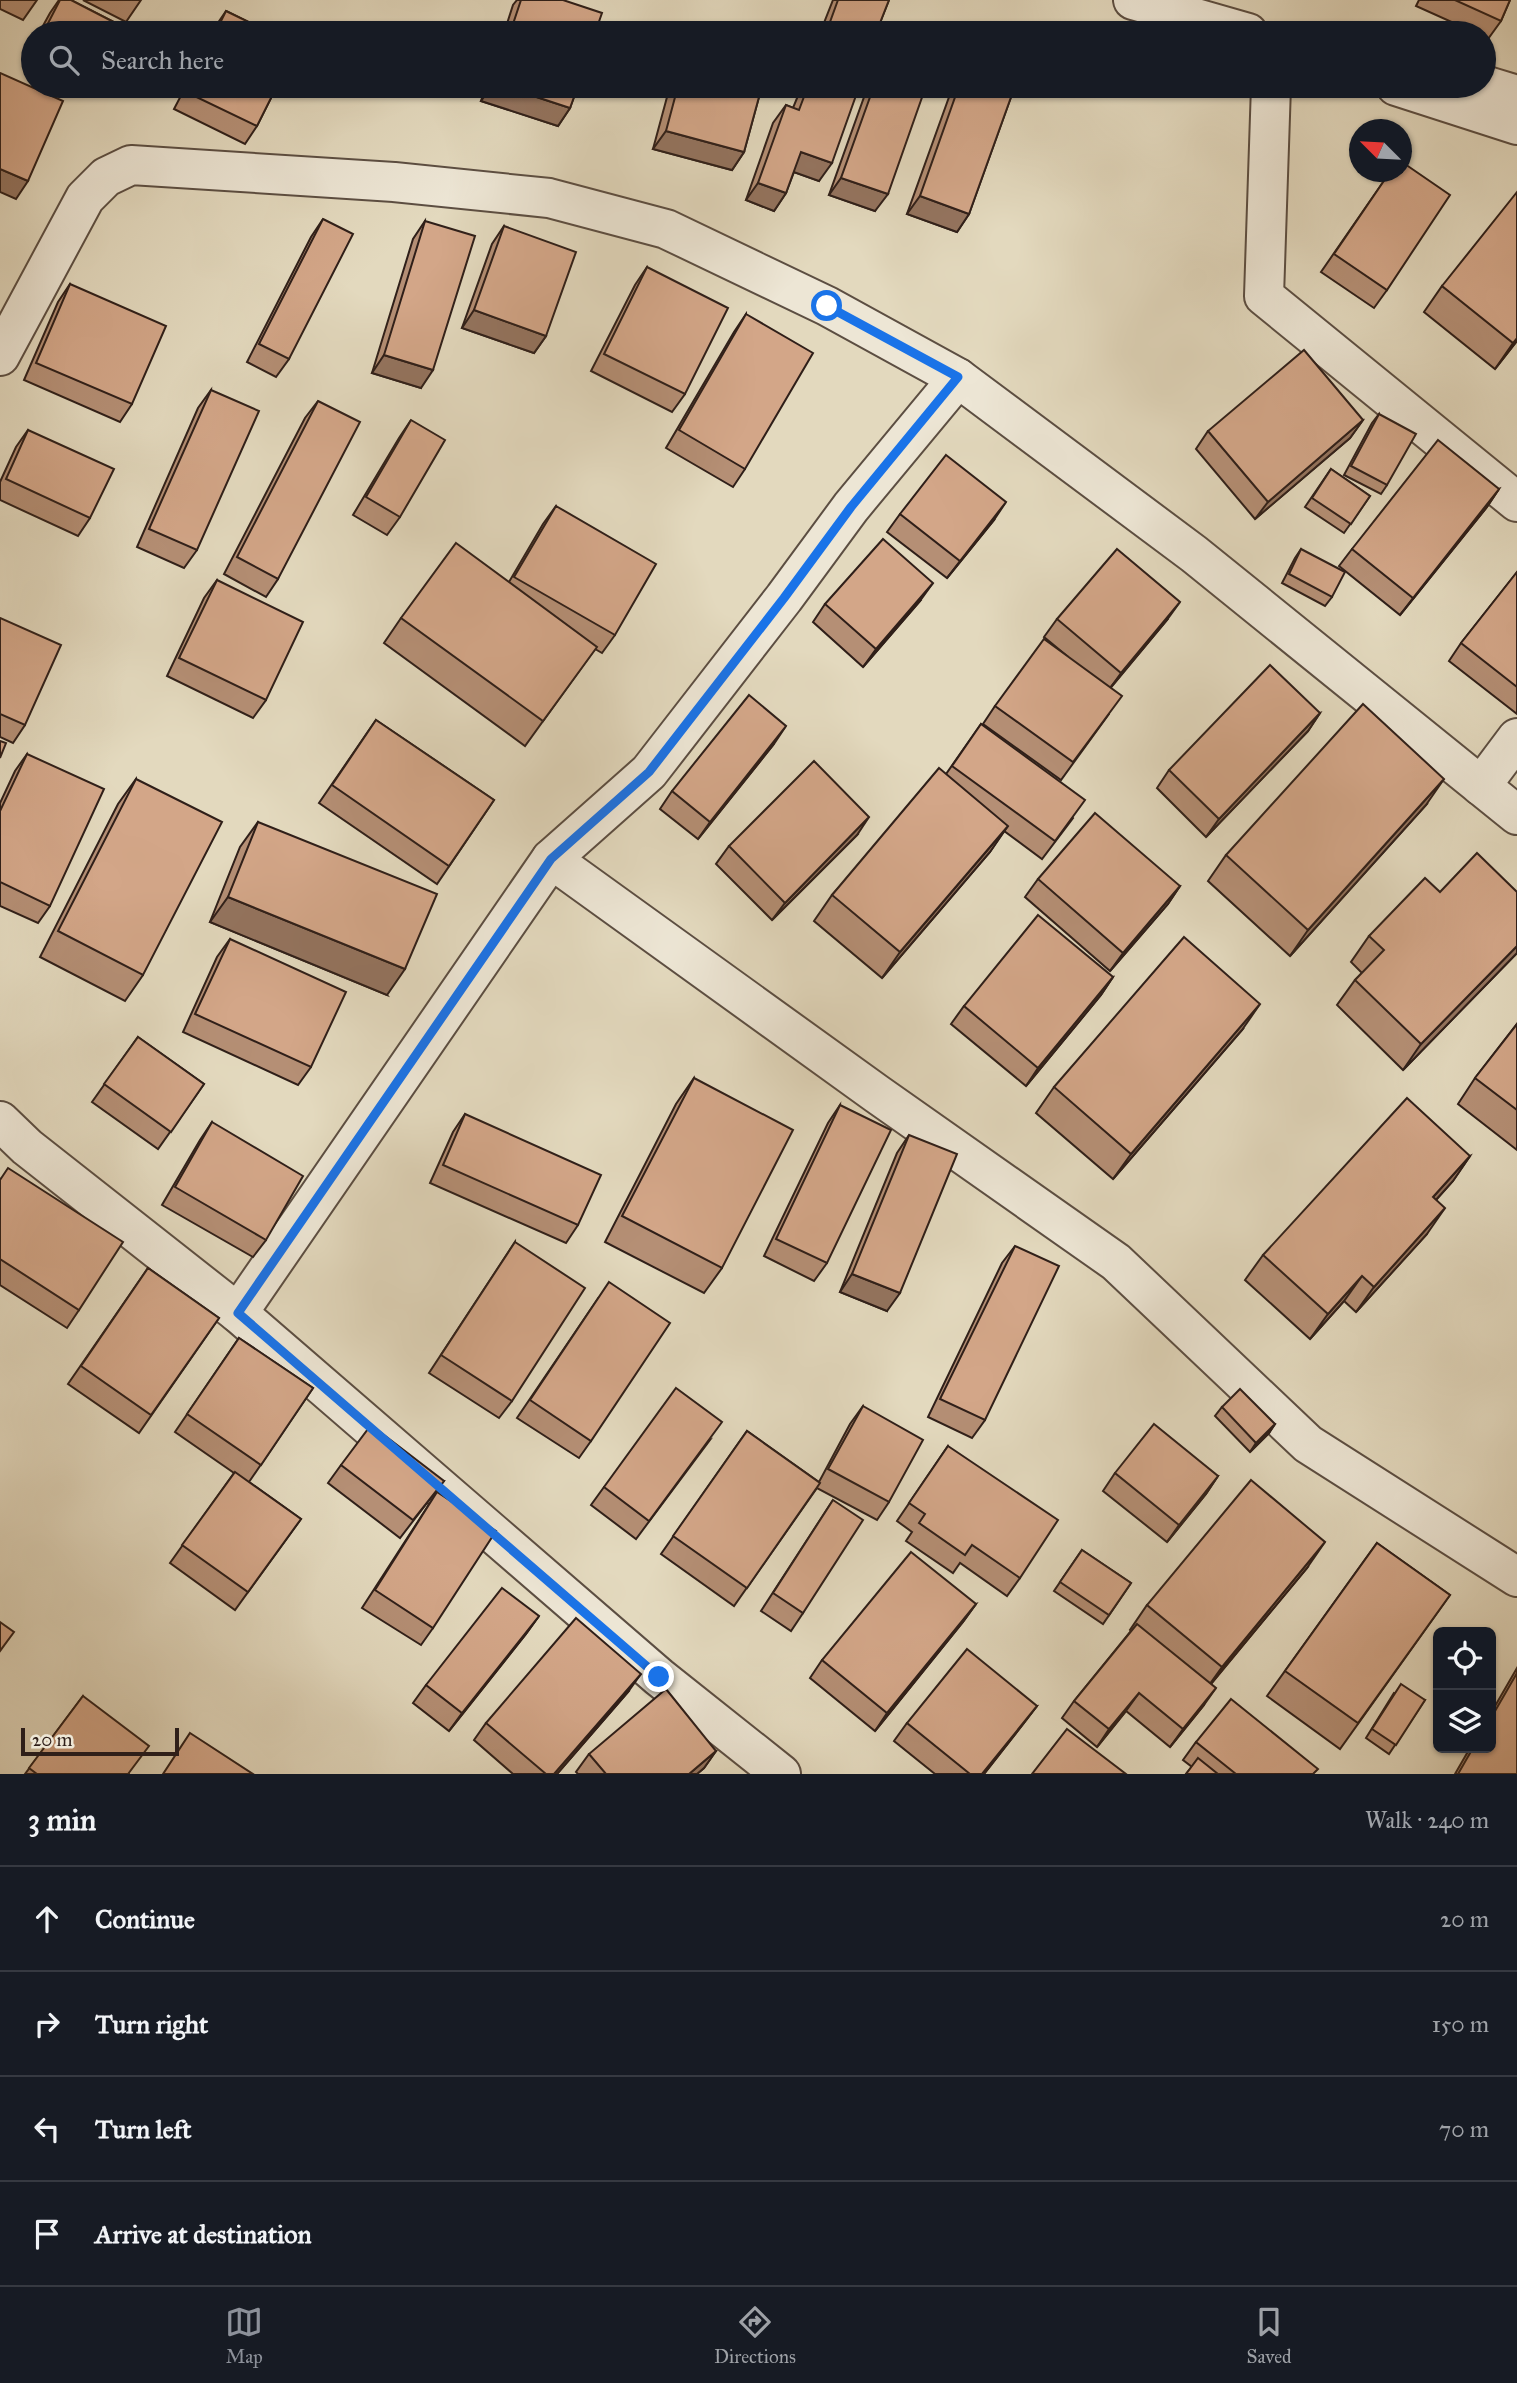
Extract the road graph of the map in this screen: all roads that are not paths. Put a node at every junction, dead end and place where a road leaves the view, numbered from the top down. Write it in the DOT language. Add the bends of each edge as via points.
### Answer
graph roads {
  1 [pos="1133,0"];
  2 [pos="1206,21"];
  3 [pos="1496,89"];
  4 [pos="1517,95"];
  5 [pos="1271,98"];
  6 [pos="1433,98"];
  7 [pos="1517,125"];
  8 [pos="0,356"];
  9 [pos="958,377"];
  10 [pos="1517,502"];
  11 [pos="1517,738"];
  12 [pos="1481,786"];
  13 [pos="1517,815"];
  14 [pos="551,859"];
  15 [pos="0,1121"];
  16 [pos="238,1313"];
  17 [pos="1517,1577"];
  18 [pos="781,1774"];
  1 -- 2 [label="street"];
  3 -- 4 [label="street"];
  5 -- 10 [label="street" via="1264,296"];
  6 -- 7 [label="street"];
  8 -- 9 [label="street" via="85,198 106,177 131,165 394,182 549,198 666,229 827,306"];
  9 -- 12 [label="street" via="1194,554"];
  9 -- 14 [label="street" via="851,507 649,772"];
  11 -- 12 [label="street"];
  12 -- 13 [label="street"];
  14 -- 16 [label="street"];
  14 -- 17 [label="street" via="1116,1262 1308,1444"];
  15 -- 16 [label="street"];
  16 -- 18 [label="street" via="659,1677"];
}
